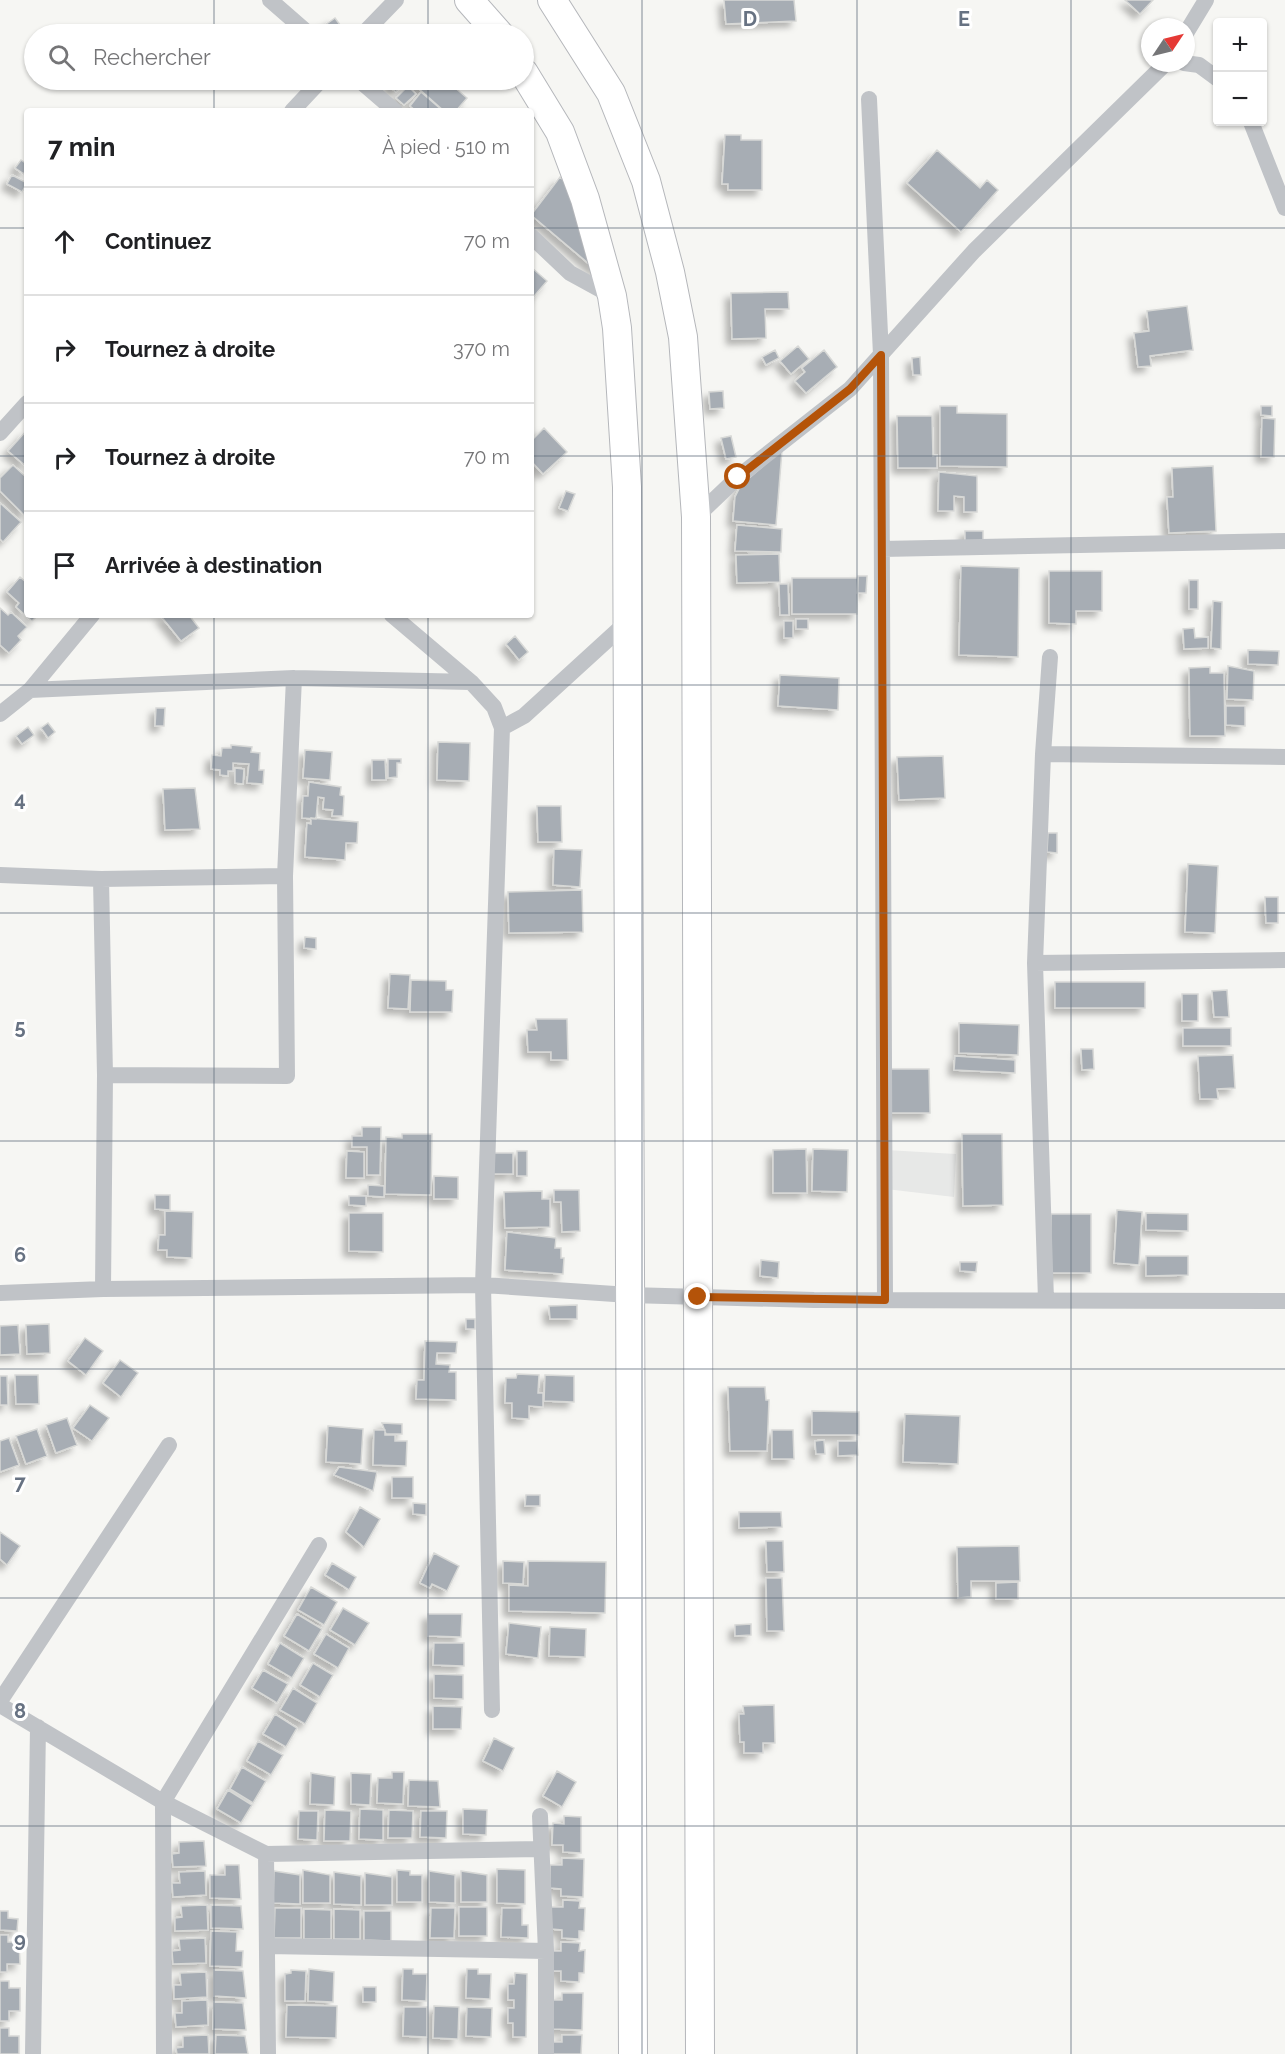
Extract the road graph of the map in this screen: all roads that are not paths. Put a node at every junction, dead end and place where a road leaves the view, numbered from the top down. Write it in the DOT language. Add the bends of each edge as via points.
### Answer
graph roads {
  1 [pos="270,0"];
  2 [pos="396,0"];
  3 [pos="470,0"];
  4 [pos="552,0"];
  5 [pos="1206,0"];
  6 [pos="1195,18"];
  7 [pos="298,24"];
  8 [pos="373,24"];
  9 [pos="490,24"];
  10 [pos="1195,64"];
  11 [pos="1157,72"];
  12 [pos="1213,76"];
  13 [pos="534,89"];
  14 [pos="312,90"];
  15 [pos="370,90"];
  16 [pos="869,99"];
  17 [pos="295,108"];
  18 [pos="391,108"];
  19 [pos="1253,126"];
  20 [pos="1285,208"];
  21 [pos="534,239"];
  22 [pos="612,296"];
  23 [pos="881,355"];
  24 [pos="24,406"];
  25 [pos="0,433"];
  26 [pos="696,517"];
  27 [pos="1285,541"];
  28 [pos="882,549"];
  29 [pos="90,618"];
  30 [pos="396,618"];
  31 [pos="627,622"];
  32 [pos="1050,657"];
  33 [pos="294,678"];
  34 [pos="471,682"];
  35 [pos="30,690"];
  36 [pos="0,714"];
  37 [pos="502,728"];
  38 [pos="1043,754"];
  39 [pos="1285,757"];
  40 [pos="0,875"];
  41 [pos="285,876"];
  42 [pos="101,879"];
  43 [pos="1285,960"];
  44 [pos="1035,963"];
  45 [pos="105,1075"];
  46 [pos="483,1285"];
  47 [pos="103,1288"];
  48 [pos="0,1293"];
  49 [pos="629,1294"];
  50 [pos="698,1297"];
  51 [pos="885,1300"];
  52 [pos="1046,1300"];
  53 [pos="1285,1301"];
  54 [pos="169,1445"];
  55 [pos="319,1545"];
  56 [pos="0,1703"];
  57 [pos="492,1710"];
  58 [pos="38,1727"];
  59 [pos="163,1802"];
  60 [pos="540,1816"];
  61 [pos="542,1849"];
  62 [pos="266,1854"];
  63 [pos="267,1946"];
  64 [pos="546,1951"];
  65 [pos="33,2054"];
  66 [pos="164,2054"];
  67 [pos="268,2054"];
  68 [pos="546,2054"];
  69 [pos="633,2054"];
  70 [pos="700,2054"];
  1 -- 7 [label="street"];
  2 -- 8 [label="street"];
  3 -- 9 [label="highway"];
  4 -- 26 [label="highway" via="611,93 646,181 683,337"];
  5 -- 6 [label="street"];
  10 -- 12 [label="street"];
  11 -- 23 [label="street" via="974,251"];
  13 -- 22 [label="highway" via="560,132 585,199"];
  14 -- 17 [label="street"];
  15 -- 18 [label="street"];
  16 -- 23 [label="street"];
  19 -- 20 [label="street"];
  21 -- 22 [label="street" via="570,273"];
  22 -- 31 [label="highway" via="627,487"];
  23 -- 26 [label="street" via="850,389 738,477"];
  23 -- 28 [label="street"];
  24 -- 25 [label="street"];
  26 -- 50 [label="highway"];
  27 -- 28 [label="street"];
  28 -- 51 [label="street"];
  29 -- 35 [label="street"];
  30 -- 34 [label="street"];
  31 -- 37 [label="street" via="524,716"];
  31 -- 49 [label="highway"];
  32 -- 38 [label="street"];
  33 -- 34 [label="street"];
  33 -- 35 [label="street"];
  33 -- 41 [label="street"];
  34 -- 37 [label="street" via="494,707"];
  35 -- 36 [label="street"];
  37 -- 46 [label="street"];
  38 -- 39 [label="street"];
  38 -- 44 [label="street"];
  40 -- 42 [label="street"];
  41 -- 42 [label="street"];
  41 -- 45 [label="street" via="286,1076"];
  42 -- 45 [label="street"];
  43 -- 44 [label="street"];
  44 -- 52 [label="street"];
  45 -- 47 [label="street"];
  46 -- 47 [label="street"];
  46 -- 49 [label="street"];
  46 -- 57 [label="street"];
  47 -- 48 [label="street"];
  49 -- 50 [label="street"];
  49 -- 69 [label="highway"];
  50 -- 51 [label="street"];
  50 -- 70 [label="highway"];
  51 -- 52 [label="street"];
  52 -- 53 [label="street"];
  54 -- 56 [label="street"];
  55 -- 59 [label="street"];
  56 -- 58 [label="street"];
  58 -- 59 [label="street"];
  58 -- 65 [label="street"];
  59 -- 62 [label="street"];
  59 -- 66 [label="street"];
  60 -- 61 [label="street"];
  61 -- 62 [label="street"];
  61 -- 64 [label="street"];
  62 -- 63 [label="street"];
  63 -- 64 [label="street"];
  63 -- 67 [label="street"];
  64 -- 68 [label="street"];
}
